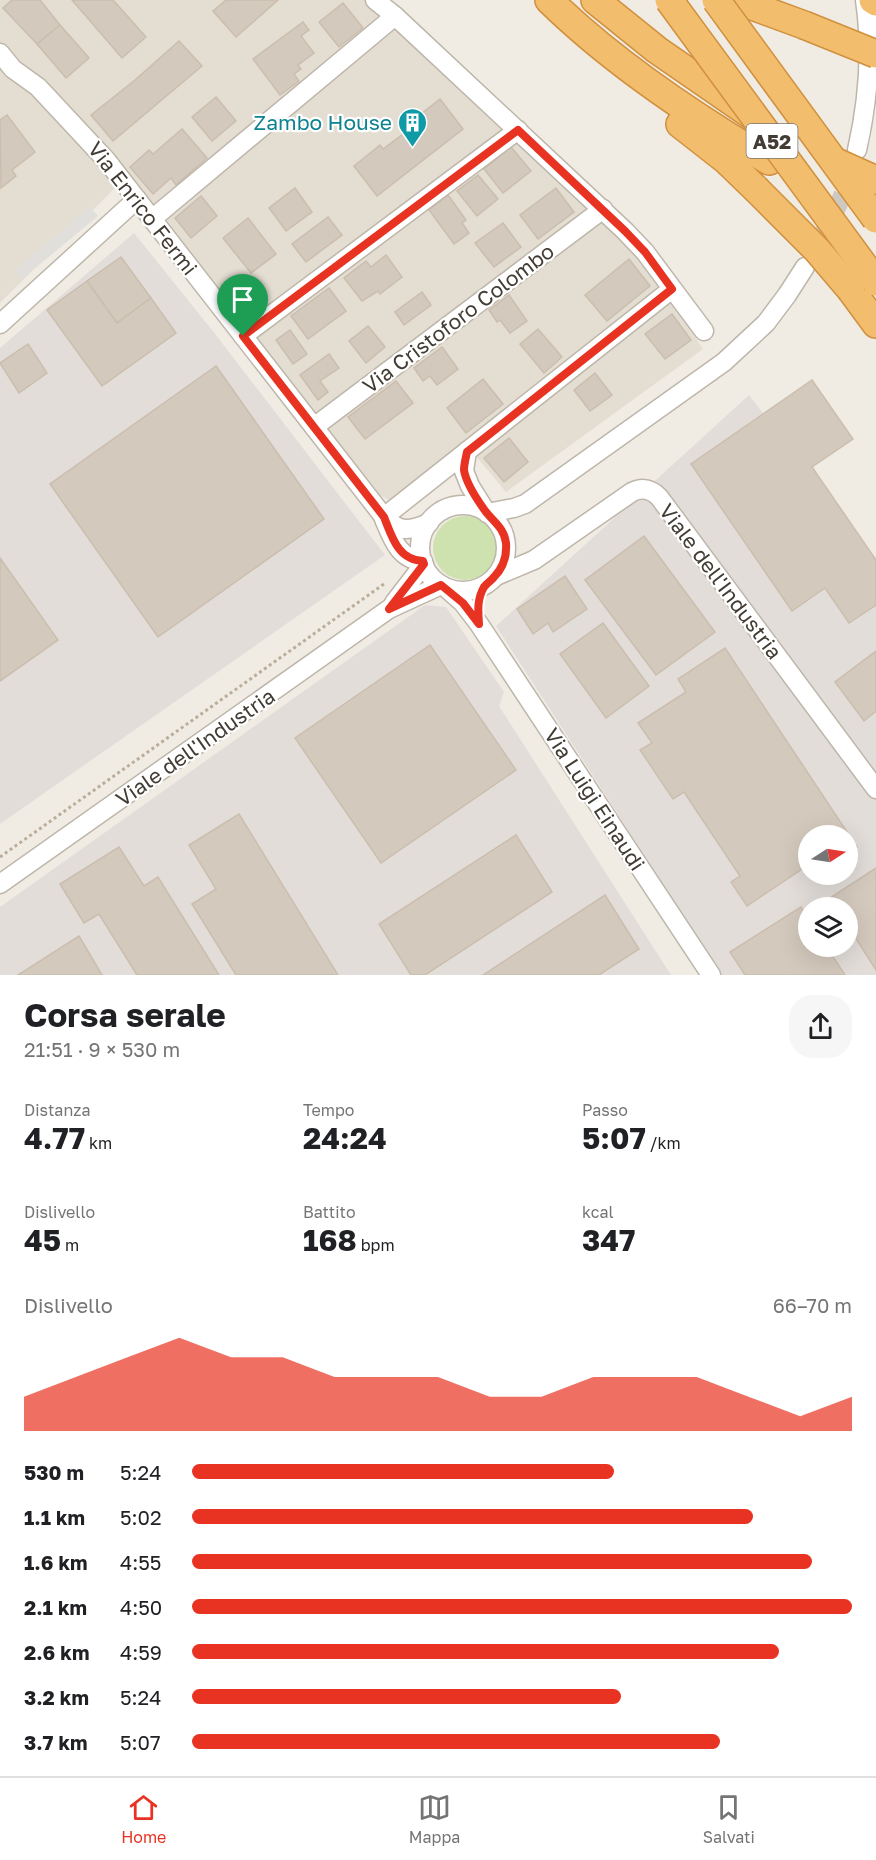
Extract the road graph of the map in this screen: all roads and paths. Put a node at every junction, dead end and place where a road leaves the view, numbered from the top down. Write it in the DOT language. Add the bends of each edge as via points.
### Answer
graph roads {
  1 [pos="375,0"];
  2 [pos="595,0"];
  3 [pos="669,0"];
  4 [pos="716,0"];
  5 [pos="736,0"];
  6 [pos="865,0"];
  7 [pos="552,3"];
  8 [pos="395,16"];
  9 [pos="0,53"];
  10 [pos="876,54"];
  11 [pos="518,130"];
  12 [pos="857,150"];
  13 [pos="876,180"];
  14 [pos="137,199"];
  15 [pos="603,209"];
  16 [pos="876,212"];
  17 [pos="152,219"];
  18 [pos="876,219"];
  19 [pos="805,267"];
  20 [pos="876,282"];
  21 [pos="672,289"];
  22 [pos="2,318"];
  23 [pos="876,324"];
  24 [pos="704,331"];
  25 [pos="243,336"];
  26 [pos="314,427"];
  27 [pos="467,452"];
  28 [pos="525,504"];
  29 [pos="487,513"];
  30 [pos="384,517"];
  31 [pos="429,523"];
  32 [pos="506,543"];
  33 [pos="423,562"];
  34 [pos="491,580"];
  35 [pos="444,586"];
  36 [pos="389,609"];
  37 [pos="479,624"];
  38 [pos="876,789"];
  39 [pos="0,884"];
  40 [pos="711,975"];
  1 -- 8 [label="street"];
  2 -- 13 [label="highway, bridge" via="738,107 822,156"];
  3 -- 20 [label="highway, A52, bridge"];
  4 -- 18 [label="highway, A52, bridge"];
  5 -- 10 [label="highway, bridge"];
  6 -- 12 [label="street" via="867,85"];
  7 -- 16 [label="highway, bridge" via="650,83 716,129 769,161"];
  7 -- 23 [label="highway, bridge" via="680,124 756,189 816,250"];
  8 -- 11 [label="street"];
  8 -- 17 [label="street"];
  9 -- 14 [label="street, Via Enrico Fermi" via="81,131"];
  11 -- 15 [label="street"];
  11 -- 25 [label="street"];
  14 -- 17 [label="street, Via Enrico Fermi"];
  14 -- 22 [label="street"];
  15 -- 21 [label="street" via="645,252"];
  15 -- 26 [label="street, Via Cristoforo Colombo"];
  17 -- 25 [label="street, Via Enrico Fermi"];
  19 -- 28 [label="street" via="766,322 724,362"];
  21 -- 24 [label="street"];
  21 -- 27 [label="street"];
  25 -- 26 [label="street, Via Enrico Fermi"];
  26 -- 30 [label="street, Via Enrico Fermi"];
  27 -- 29 [label="street" via="464,471"];
  27 -- 30 [label="street"];
  28 -- 29 [label="street"];
  28 -- 32 [label="street"];
  29 -- 31 [label="street" via="475,507 455,506"];
  29 -- 32 [label="street" via="498,524"];
  30 -- 31 [label="street, Via Enrico Fermi" via="402,529"];
  30 -- 33 [label="street, Via Enrico Fermi" via="402,554"];
  31 -- 33 [label="street" via="421,542"];
  32 -- 34 [label="street" via="504,560"];
  33 -- 35 [label="street" via="430,576"];
  33 -- 36 [label="street, Viale dell'Industria"];
  34 -- 35 [label="street" via="469,591"];
  34 -- 37 [label="street" via="479,599"];
  34 -- 38 [label="street, Viale dell'Industria" via="534,560 632,492 651,491"];
  35 -- 36 [label="street, Viale dell'Industria"];
  35 -- 37 [label="street, Via Luigi Einaudi"];
  36 -- 39 [label="street, Viale dell'Industria"];
  37 -- 40 [label="street, Via Luigi Einaudi"];
}
